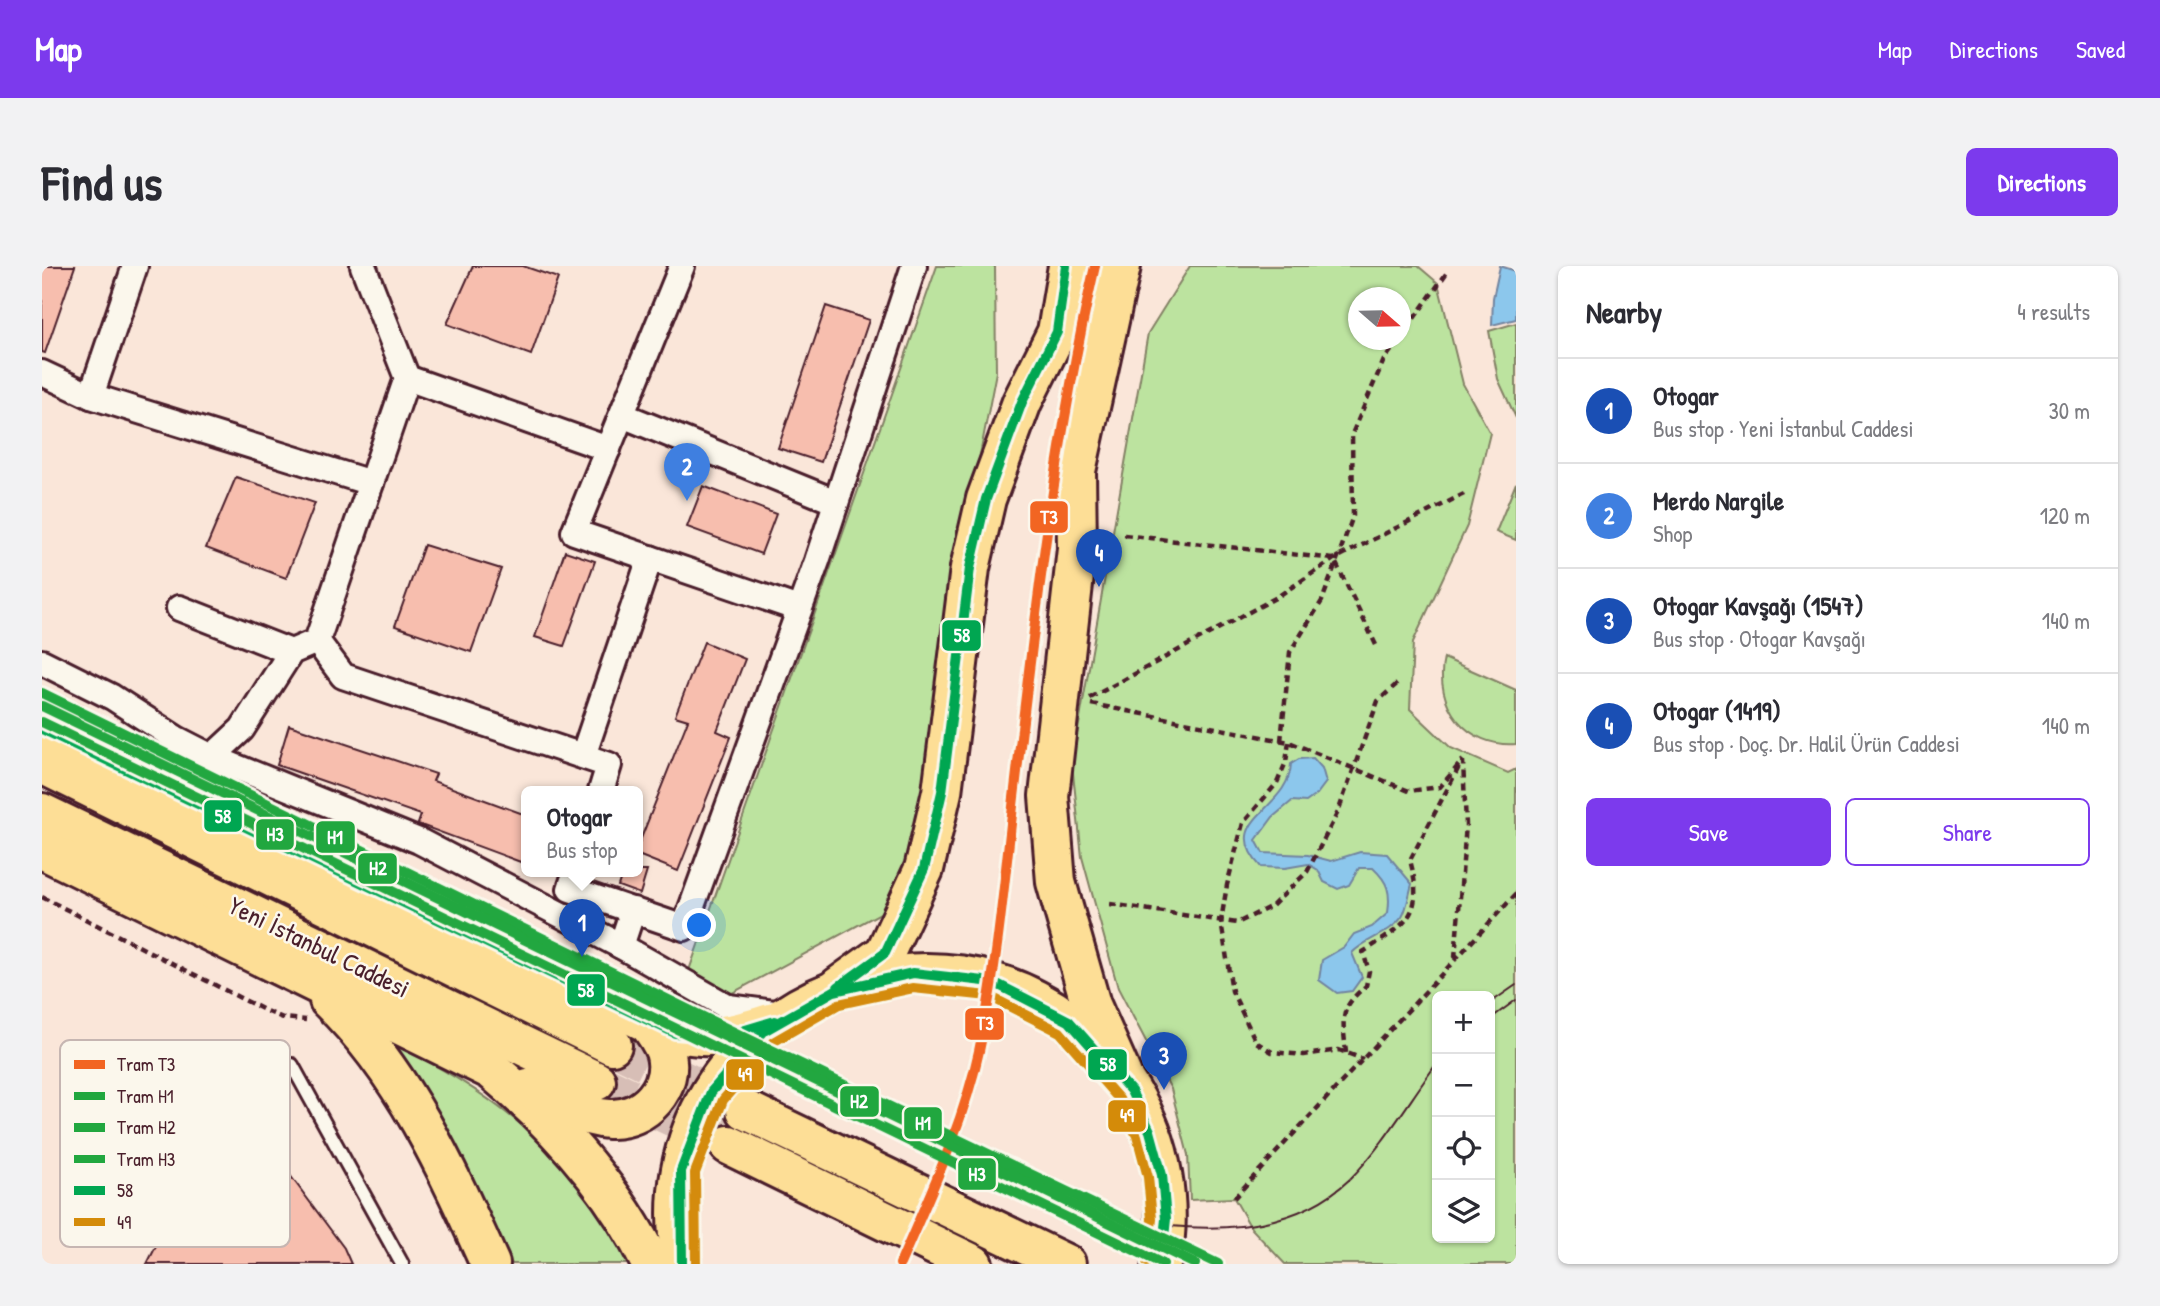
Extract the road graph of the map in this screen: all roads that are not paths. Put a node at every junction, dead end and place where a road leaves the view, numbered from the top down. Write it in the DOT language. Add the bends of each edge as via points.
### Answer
graph roads {
  1 [pos="135,266"];
  2 [pos="363,266"];
  3 [pos="682,266"];
  4 [pos="914,266"];
  5 [pos="1121,266"];
  6 [pos="1067,270"];
  7 [pos="42,373"];
  8 [pos="407,378"];
  9 [pos="91,396"];
  10 [pos="622,415"];
  11 [pos="608,449"];
  12 [pos="371,483"];
  13 [pos="836,502"];
  14 [pos="650,558"];
  15 [pos="179,608"];
  16 [pos="799,609"];
  17 [pos="317,641"];
  18 [pos="291,652"];
  19 [pos="42,662"];
  20 [pos="42,729"];
  21 [pos="583,756"];
  22 [pos="212,757"];
  23 [pos="42,764"];
  24 [pos="603,786"];
  25 [pos="42,813"];
  26 [pos="42,849"];
  27 [pos="574,877"];
  28 [pos="633,910"];
  29 [pos="621,946"];
  30 [pos="300,976"];
  31 [pos="838,987"];
  32 [pos="780,1018"];
  33 [pos="649,1023"];
  34 [pos="612,1045"];
  35 [pos="292,1065"];
  36 [pos="492,1070"];
  37 [pos="1123,1078"];
  38 [pos="596,1081"];
  39 [pos="746,1110"];
  40 [pos="729,1144"];
  41 [pos="1167,1213"];
  42 [pos="402,1264"];
  43 [pos="490,1264"];
  44 [pos="651,1264"];
  45 [pos="682,1264"];
  46 [pos="973,1264"];
  47 [pos="1066,1264"];
  48 [pos="1161,1264"];
  49 [pos="1184,1264"];
  1 -- 9 [label="street"];
  2 -- 8 [label="street"];
  3 -- 10 [label="street"];
  4 -- 13 [label="street"];
  5 -- 37 [label="main road" via="1076,471 1077,549 1049,796 1059,894 1083,982"];
  6 -- 31 [label="main road" via="1057,332 1022,402 986,499 968,579 942,792 924,869 885,953"];
  7 -- 9 [label="street"];
  8 -- 11 [label="street"];
  8 -- 12 [label="street"];
  9 -- 12 [label="street"];
  10 -- 11 [label="street"];
  10 -- 13 [label="street"];
  11 -- 14 [label="street" via="575,532"];
  12 -- 17 [label="street"];
  13 -- 16 [label="street"];
  14 -- 16 [label="street"];
  14 -- 21 [label="street"];
  15 -- 18 [label="street"];
  16 -- 28 [label="street" via="684,928"];
  17 -- 18 [label="street"];
  17 -- 21 [label="street" via="344,676"];
  18 -- 22 [label="street" via="242,729"];
  19 -- 22 [label="street" via="112,696"];
  20 -- 33 [label="main road"];
  21 -- 24 [label="street" via="609,765"];
  22 -- 29 [label="street" via="419,841"];
  23 -- 34 [label="main road"];
  25 -- 38 [label="main road, Yeni İstanbul Caddesi"];
  26 -- 30 [label="main road"];
  27 -- 28 [label="street" via="570,888"];
  28 -- 29 [label="street"];
  29 -- 32 [label="street" via="728,1007"];
  30 -- 36 [label="main road"];
  30 -- 43 [label="main road" via="351,1023 381,1061 421,1124"];
  31 -- 32 [label="main road"];
  31 -- 37 [label="main road" via="898,973 960,975 990,982 1020,992 1072,1024 1096,1044"];
  32 -- 33 [label="main road" via="738,1034 710,1038 675,1033"];
  32 -- 45 [label="main road" via="726,1071 698,1119 681,1172 678,1199"];
  33 -- 36 [label="main road" via="665,1052 664,1080 651,1104 628,1118 598,1118"];
  35 -- 42 [label="lane"];
  36 -- 44 [label="main road" via="581,1156"];
  37 -- 41 [label="main road" via="1153,1138"];
  39 -- 47 [label="main road"];
  40 -- 46 [label="main road"];
  41 -- 48 [label="main road"];
  41 -- 49 [label="main road"];
}
